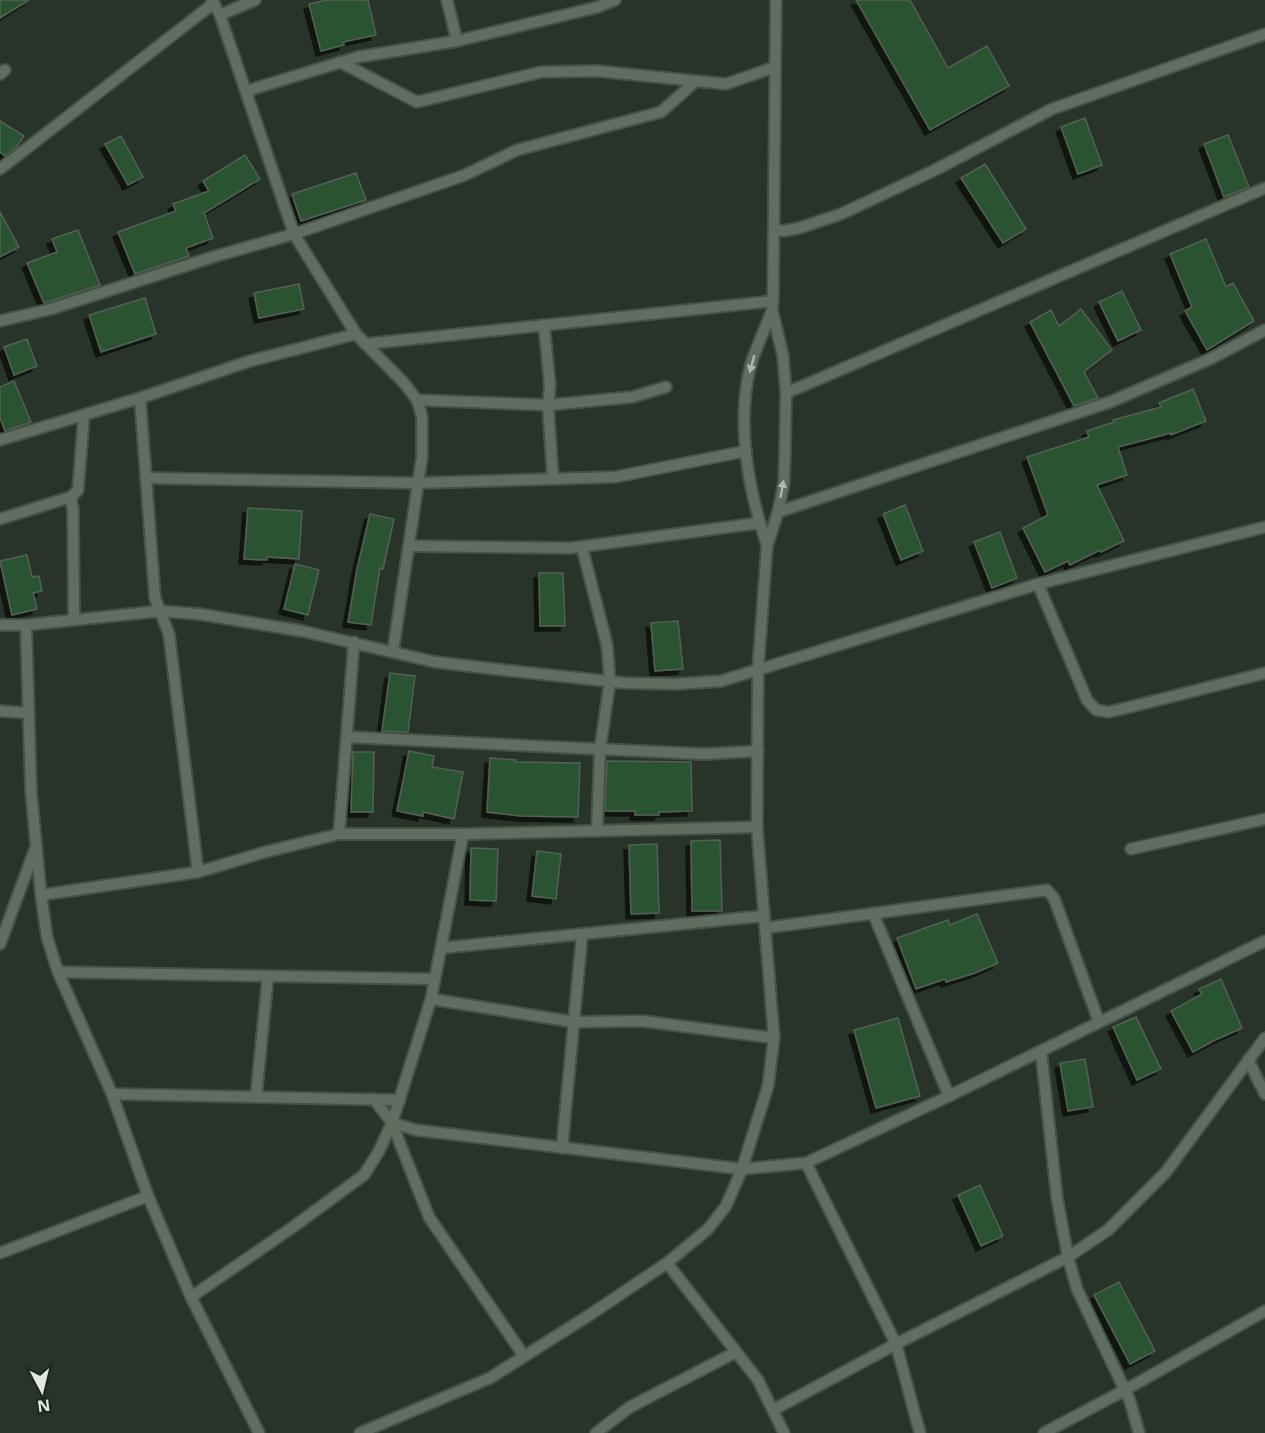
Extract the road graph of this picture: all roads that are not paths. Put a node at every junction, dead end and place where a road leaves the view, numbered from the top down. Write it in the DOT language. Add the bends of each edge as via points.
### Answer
graph roads {
  1 [pos="255,0"];
  2 [pos="447,0"];
  3 [pos="615,0"];
  4 [pos="776,0"];
  5 [pos="213,2"];
  6 [pos="597,3"];
  7 [pos="220,15"];
  8 [pos="1265,34"];
  9 [pos="457,41"];
  10 [pos="340,62"];
  11 [pos="775,67"];
  12 [pos="696,81"];
  13 [pos="246,92"];
  14 [pos="0,169"];
  15 [pos="1265,188"];
  16 [pos="774,229"];
  17 [pos="294,234"];
  18 [pos="773,305"];
  19 [pos="0,321"];
  20 [pos="544,325"];
  21 [pos="1265,330"];
  22 [pos="356,334"];
  23 [pos="365,344"];
  24 [pos="666,387"];
  25 [pos="786,393"];
  26 [pos="140,398"];
  27 [pos="417,400"];
  28 [pos="548,405"];
  29 [pos="84,415"];
  30 [pos="0,440"];
  31 [pos="746,451"];
  32 [pos="146,478"];
  33 [pos="553,479"];
  34 [pos="417,483"];
  35 [pos="71,497"];
  36 [pos="778,513"];
  37 [pos="0,519"];
  38 [pos="759,523"];
  39 [pos="1265,527"];
  40 [pos="409,546"];
  41 [pos="767,546"];
  42 [pos="582,547"];
  43 [pos="1038,584"];
  44 [pos="160,611"];
  45 [pos="74,619"];
  46 [pos="0,625"];
  47 [pos="26,625"];
  48 [pos="354,642"];
  49 [pos="393,651"];
  50 [pos="758,670"];
  51 [pos="1265,673"];
  52 [pos="610,681"];
  53 [pos="0,711"];
  54 [pos="28,713"];
  55 [pos="347,737"];
  56 [pos="600,749"];
  57 [pos="758,751"];
  58 [pos="1265,819"];
  59 [pos="757,827"];
  60 [pos="597,831"];
  61 [pos="339,834"];
  62 [pos="463,834"];
  63 [pos="36,846"];
  64 [pos="1131,849"];
  65 [pos="198,872"];
  66 [pos="41,896"];
  67 [pos="873,914"];
  68 [pos="763,916"];
  69 [pos="765,928"];
  70 [pos="582,935"];
  71 [pos="1265,941"];
  72 [pos="0,944"];
  73 [pos="441,948"];
  74 [pos="58,972"];
  75 [pos="268,976"];
  76 [pos="435,979"];
  77 [pos="431,999"];
  78 [pos="574,1022"];
  79 [pos="1099,1022"];
  80 [pos="774,1038"];
  81 [pos="1265,1038"];
  82 [pos="1041,1051"];
  83 [pos="1248,1060"];
  84 [pos="112,1094"];
  85 [pos="1265,1094"];
  86 [pos="949,1096"];
  87 [pos="256,1097"];
  88 [pos="374,1099"];
  89 [pos="400,1100"];
  90 [pos="392,1123"];
  91 [pos="562,1148"];
  92 [pos="806,1163"];
  93 [pos="742,1169"];
  94 [pos="148,1196"];
  95 [pos="0,1253"];
  96 [pos="1068,1257"];
  97 [pos="667,1263"];
  98 [pos="190,1297"];
  99 [pos="1265,1311"];
  100 [pos="896,1344"];
  101 [pos="736,1352"];
  102 [pos="524,1356"];
  103 [pos="1125,1390"];
  104 [pos="773,1410"];
  105 [pos="259,1433"];
  106 [pos="360,1433"];
  107 [pos="596,1433"];
  108 [pos="784,1433"];
  109 [pos="920,1433"];
  110 [pos="1044,1433"];
  111 [pos="1139,1433"];
  1 -- 7 [label="street"];
  2 -- 9 [label="street"];
  3 -- 6 [label="street"];
  4 -- 11 [label="street"];
  5 -- 7 [label="street"];
  5 -- 14 [label="street"];
  6 -- 9 [label="street"];
  7 -- 13 [label="street"];
  8 -- 16 [label="street" via="1052,109 841,214 799,228"];
  9 -- 10 [label="street"];
  10 -- 12 [label="street" via="417,102 541,72 597,71"];
  10 -- 13 [label="street"];
  11 -- 12 [label="street" via="726,84"];
  11 -- 16 [label="street"];
  12 -- 17 [label="street" via="660,112 517,150 465,175"];
  13 -- 17 [label="street"];
  15 -- 25 [label="street"];
  16 -- 18 [label="street"];
  17 -- 19 [label="street"];
  17 -- 22 [label="street"];
  18 -- 20 [label="street"];
  18 -- 25 [label="street"];
  18 -- 31 [label="street, one-way" via="752,361 746,392"];
  20 -- 23 [label="street"];
  20 -- 28 [label="street"];
  21 -- 36 [label="street" via="1210,359 1110,402"];
  22 -- 23 [label="street"];
  22 -- 26 [label="street" via="250,361"];
  23 -- 27 [label="street"];
  24 -- 28 [label="street" via="632,397"];
  36 -- 25 [label="street, one-way" via="784,482"];
  26 -- 29 [label="street"];
  26 -- 32 [label="street"];
  27 -- 28 [label="street"];
  27 -- 34 [label="street" via="422,418"];
  28 -- 33 [label="street"];
  29 -- 30 [label="street"];
  29 -- 35 [label="street" via="78,490"];
  31 -- 33 [label="street" via="615,477"];
  31 -- 38 [label="street"];
  32 -- 34 [label="street"];
  32 -- 44 [label="street" via="155,598"];
  33 -- 34 [label="street"];
  34 -- 40 [label="street"];
  35 -- 37 [label="street"];
  35 -- 45 [label="street"];
  36 -- 41 [label="street"];
  38 -- 41 [label="street"];
  38 -- 42 [label="street"];
  39 -- 43 [label="street"];
  40 -- 42 [label="street"];
  40 -- 49 [label="street"];
  41 -- 50 [label="street"];
  42 -- 52 [label="street" via="607,645"];
  43 -- 50 [label="street"];
  43 -- 51 [label="street" via="1087,700 1096,710 1109,712"];
  44 -- 45 [label="street"];
  44 -- 48 [label="street" via="199,614"];
  44 -- 65 [label="street" via="169,634"];
  45 -- 47 [label="street"];
  46 -- 47 [label="street"];
  47 -- 54 [label="street"];
  48 -- 49 [label="street"];
  48 -- 55 [label="street"];
  49 -- 52 [label="street" via="435,662"];
  50 -- 52 [label="street" via="721,681"];
  50 -- 57 [label="street"];
  52 -- 56 [label="street"];
  53 -- 54 [label="street"];
  54 -- 63 [label="street"];
  55 -- 56 [label="street"];
  55 -- 61 [label="street"];
  56 -- 57 [label="street" via="704,754"];
  56 -- 60 [label="street"];
  57 -- 59 [label="street"];
  58 -- 64 [label="street"];
  59 -- 60 [label="street"];
  59 -- 68 [label="street"];
  60 -- 62 [label="street"];
  61 -- 62 [label="street"];
  61 -- 65 [label="street"];
  62 -- 73 [label="street"];
  63 -- 66 [label="street"];
  63 -- 72 [label="street"];
  65 -- 66 [label="street"];
  66 -- 74 [label="street" via="47,937"];
  67 -- 69 [label="street"];
  67 -- 79 [label="street" via="1047,890 1054,898"];
  67 -- 86 [label="street"];
  68 -- 69 [label="street"];
  68 -- 70 [label="street"];
  69 -- 80 [label="street"];
  70 -- 73 [label="street"];
  70 -- 78 [label="street"];
  71 -- 79 [label="street"];
  73 -- 76 [label="street"];
  74 -- 75 [label="street"];
  74 -- 84 [label="street"];
  75 -- 76 [label="street"];
  75 -- 87 [label="street"];
  76 -- 77 [label="street"];
  77 -- 78 [label="street"];
  77 -- 89 [label="street"];
  78 -- 80 [label="street" via="642,1021"];
  78 -- 91 [label="street"];
  79 -- 82 [label="street"];
  80 -- 93 [label="street" via="768,1086"];
  81 -- 83 [label="street"];
  82 -- 86 [label="street"];
  82 -- 96 [label="street" via="1057,1197"];
  83 -- 85 [label="street"];
  83 -- 96 [label="street" via="1166,1172 1108,1230"];
  84 -- 87 [label="street"];
  84 -- 94 [label="street"];
  86 -- 92 [label="street"];
  87 -- 88 [label="street"];
  88 -- 89 [label="street"];
  88 -- 90 [label="street"];
  89 -- 90 [label="street"];
  90 -- 91 [label="street" via="416,1130"];
  90 -- 98 [label="street" via="364,1175"];
  90 -- 102 [label="street" via="429,1217"];
  91 -- 93 [label="street"];
  92 -- 93 [label="street"];
  92 -- 100 [label="street"];
  93 -- 97 [label="street" via="726,1206 708,1229"];
  94 -- 95 [label="street"];
  94 -- 98 [label="street"];
  96 -- 100 [label="street"];
  96 -- 103 [label="street" via="1077,1289"];
  97 -- 101 [label="street"];
  97 -- 102 [label="street"];
  98 -- 105 [label="street"];
  99 -- 103 [label="street"];
  100 -- 104 [label="street"];
  100 -- 109 [label="street"];
  101 -- 104 [label="street" via="758,1380"];
  101 -- 107 [label="street" via="630,1407"];
  102 -- 106 [label="street" via="490,1378"];
  103 -- 110 [label="street"];
  103 -- 111 [label="street"];
  104 -- 108 [label="street"];
}
